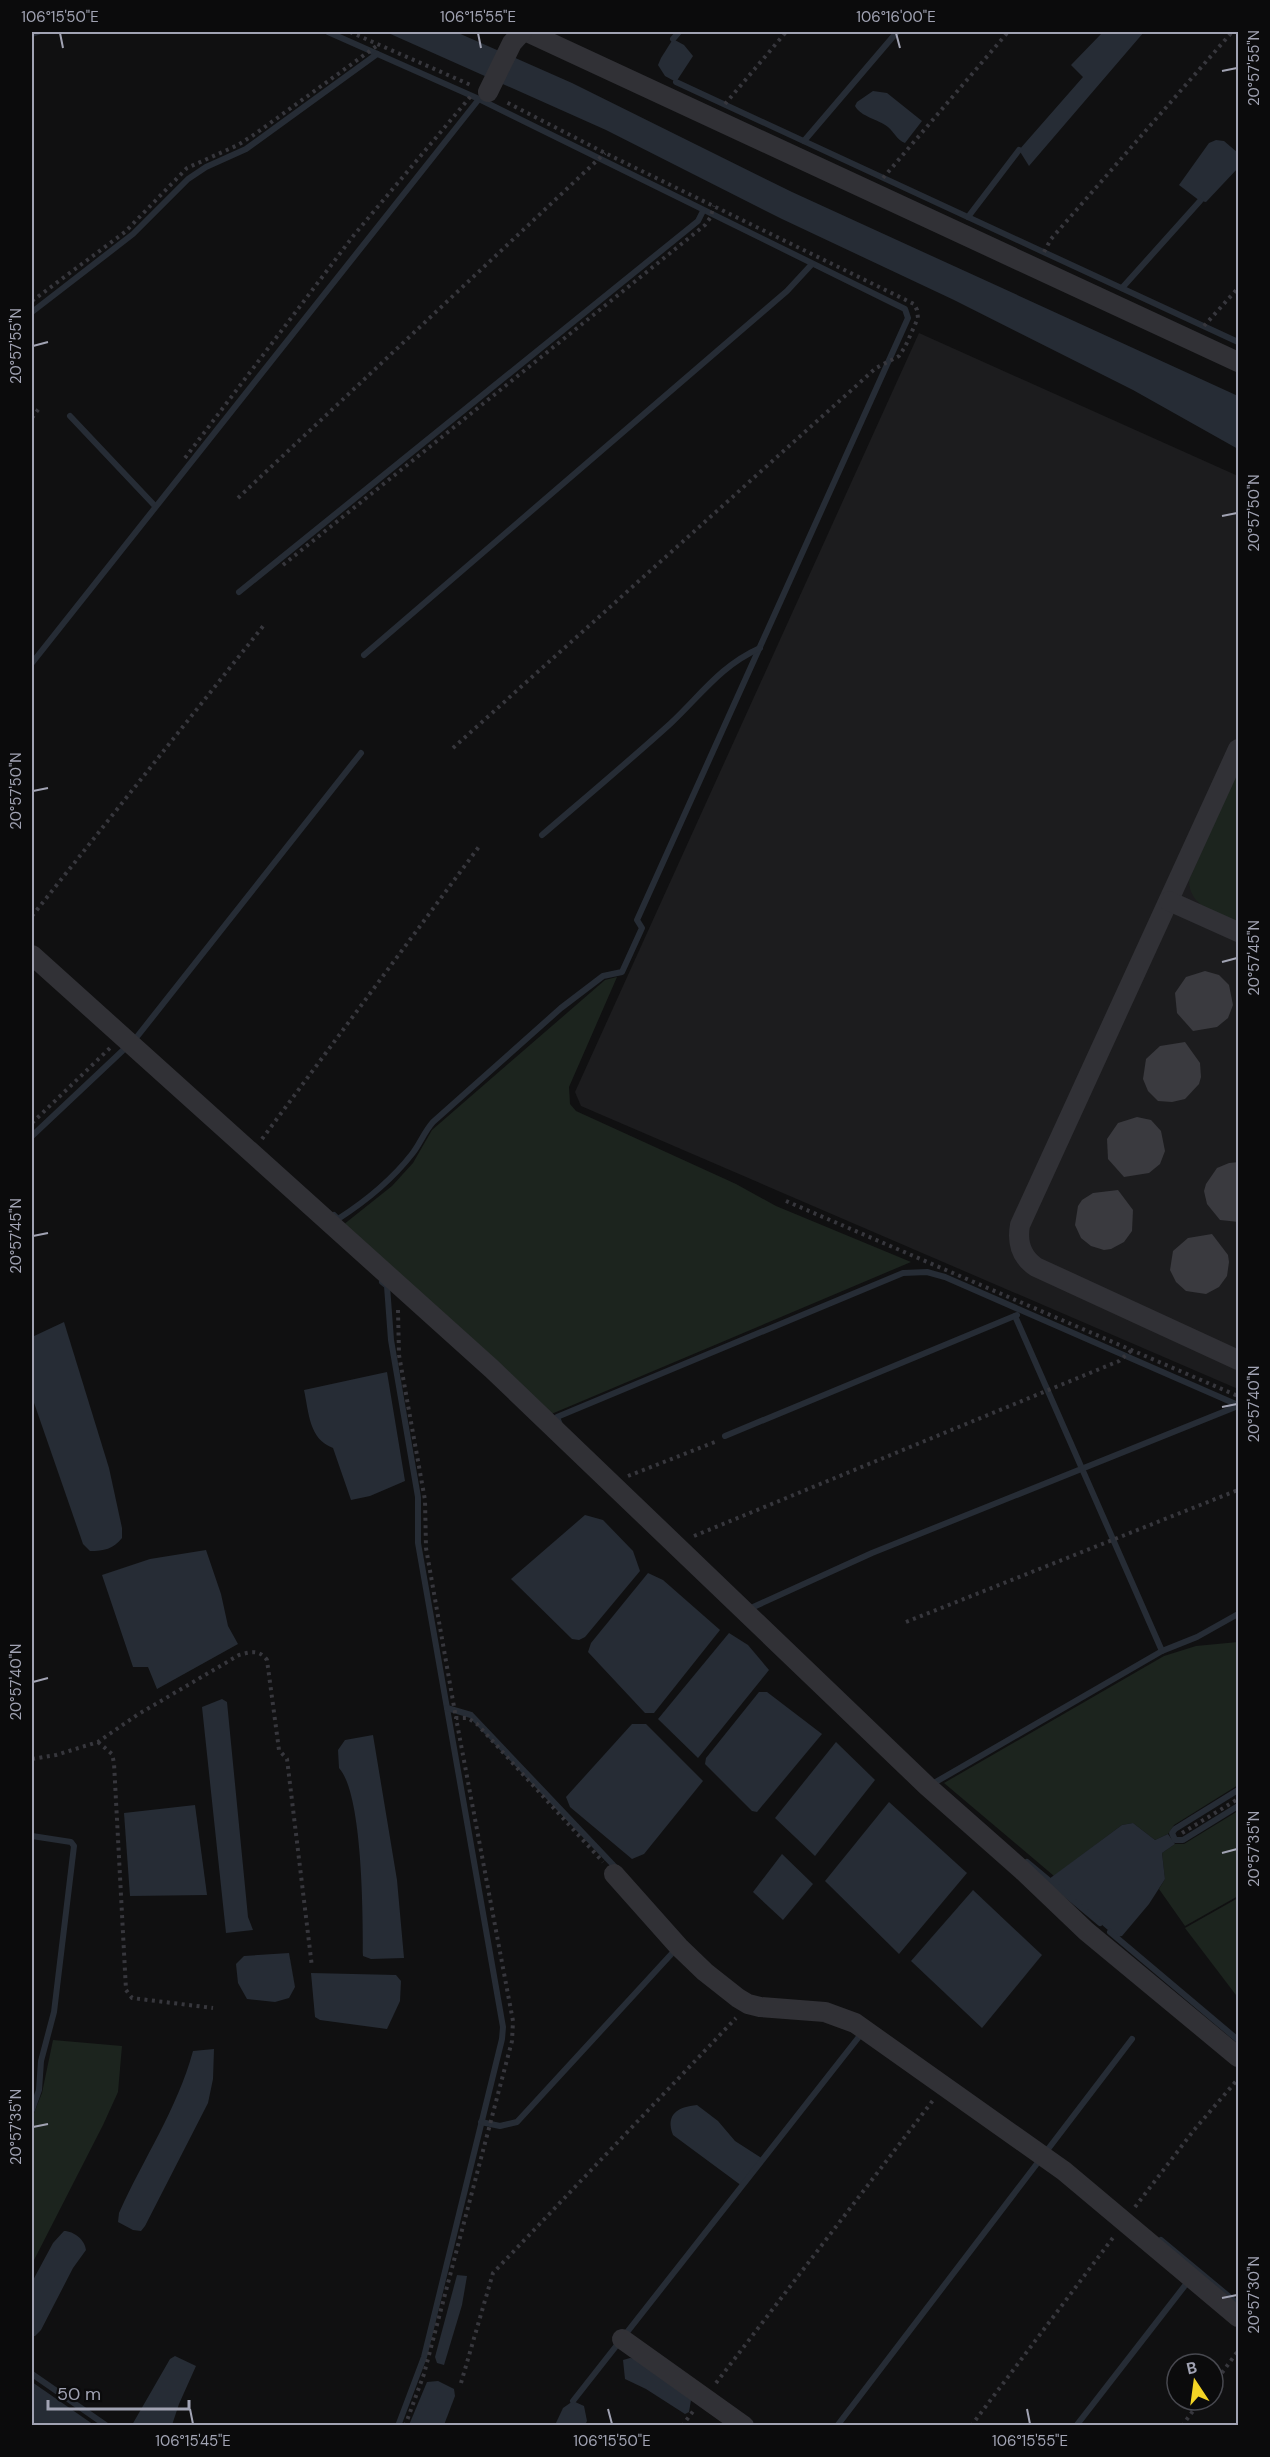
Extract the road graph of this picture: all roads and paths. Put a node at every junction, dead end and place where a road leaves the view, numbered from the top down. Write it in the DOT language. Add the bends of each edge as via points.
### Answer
graph roads {
  1 [pos="350,32"];
  2 [pos="786,32"];
  3 [pos="1008,32"];
  4 [pos="1232,32"];
  5 [pos="520,35"];
  6 [pos="378,45"];
  7 [pos="488,92"];
  8 [pos="714,119"];
  9 [pos="605,153"];
  10 [pos="871,192"];
  11 [pos="714,206"];
  12 [pos="1036,269"];
  13 [pos="1239,288"];
  14 [pos="32,302"];
  15 [pos="1191,339"];
  16 [pos="1239,362"];
  17 [pos="40,407"];
  18 [pos="32,418"];
  19 [pos="185,458"];
  20 [pos="238,498"];
  21 [pos="284,566"];
  22 [pos="264,625"];
  23 [pos="453,748"];
  24 [pos="1239,749"];
  25 [pos="481,844"];
  26 [pos="1169,901"];
  27 [pos="32,916"];
  28 [pos="1239,932"];
  29 [pos="32,955"];
  30 [pos="122,1037"];
  31 [pos="32,1123"];
  32 [pos="250,1154"];
  33 [pos="786,1202"];
  34 [pos="400,1288"];
  35 [pos="1132,1350"];
  36 [pos="1239,1360"];
  37 [pos="1239,1396"];
  38 [pos="715,1442"];
  39 [pos="611,1482"];
  40 [pos="1239,1490"];
  41 [pos="678,1546"];
  42 [pos="906,1622"];
  43 [pos="456,1718"];
  44 [pos="98,1742"];
  45 [pos="32,1759"];
  46 [pos="1239,1799"];
  47 [pos="1182,1833"];
  48 [pos="614,1874"];
  49 [pos="312,1967"];
  50 [pos="748,2004"];
  51 [pos="213,2008"];
  52 [pos="1239,2057"];
  53 [pos="1239,2079"];
  54 [pos="943,2086"];
  55 [pos="1124,2222"];
  56 [pos="1239,2317"];
  57 [pos="622,2339"];
  58 [pos="1239,2351"];
  59 [pos="1225,2369"];
  60 [pos="462,2383"];
  61 [pos="705,2398"];
  62 [pos="1192,2412"];
  63 [pos="405,2426"];
  64 [pos="682,2426"];
  65 [pos="744,2426"];
  66 [pos="970,2426"];
  67 [pos="1182,2426"];
  1 -- 6 [label="path"];
  2 -- 8 [label="path"];
  3 -- 10 [label="path"];
  4 -- 12 [label="path" via="1051,240"];
  5 -- 7 [label="street"];
  5 -- 8 [label="street"];
  6 -- 14 [label="path" via="255,135 187,168 125,232"];
  6 -- 19 [label="path" via="477,88 354,235"];
  7 -- 9 [label="path"];
  8 -- 10 [label="street"];
  9 -- 11 [label="path"];
  9 -- 20 [label="path"];
  10 -- 12 [label="street"];
  11 -- 21 [label="path" via="705,225"];
  11 -- 23 [label="path" via="914,304 918,318 899,356 867,376"];
  12 -- 15 [label="street"];
  13 -- 15 [label="path"];
  15 -- 16 [label="street"];
  17 -- 18 [label="path"];
  22 -- 27 [label="path"];
  24 -- 26 [label="street"];
  25 -- 32 [label="path"];
  26 -- 28 [label="street"];
  26 -- 36 [label="street" via="1018,1236 1020,1247 1036,1267"];
  29 -- 30 [label="street"];
  30 -- 31 [label="path"];
  30 -- 32 [label="street"];
  32 -- 34 [label="street"];
  33 -- 35 [label="path"];
  34 -- 39 [label="street"];
  34 -- 43 [label="path" via="399,1355 424,1491 426,1548"];
  35 -- 37 [label="path"];
  35 -- 41 [label="path" via="1119,1361"];
  38 -- 39 [label="path"];
  39 -- 41 [label="street"];
  40 -- 42 [label="path"];
  41 -- 52 [label="street" via="927,1786 1086,1931"];
  43 -- 48 [label="path" via="468,1718 477,1724"];
  43 -- 63 [label="path" via="513,2021 512,2041 424,2374"];
  44 -- 45 [label="path"];
  44 -- 49 [label="path" via="137,1714 239,1655 254,1651 263,1654 279,1750 287,1759"];
  44 -- 51 [label="path" via="112,1754 114,1763 126,1990 132,1998"];
  46 -- 47 [label="path"];
  48 -- 50 [label="street" via="705,1972"];
  50 -- 54 [label="street" via="839,2016 855,2023"];
  50 -- 60 [label="path" via="493,2273"];
  53 -- 55 [label="path" via="1194,2130"];
  54 -- 55 [label="street" via="1064,2172"];
  54 -- 61 [label="path"];
  55 -- 56 [label="street"];
  55 -- 66 [label="path"];
  57 -- 61 [label="street"];
  58 -- 59 [label="path"];
  61 -- 64 [label="path"];
  61 -- 65 [label="street"];
  62 -- 67 [label="path"];
}
